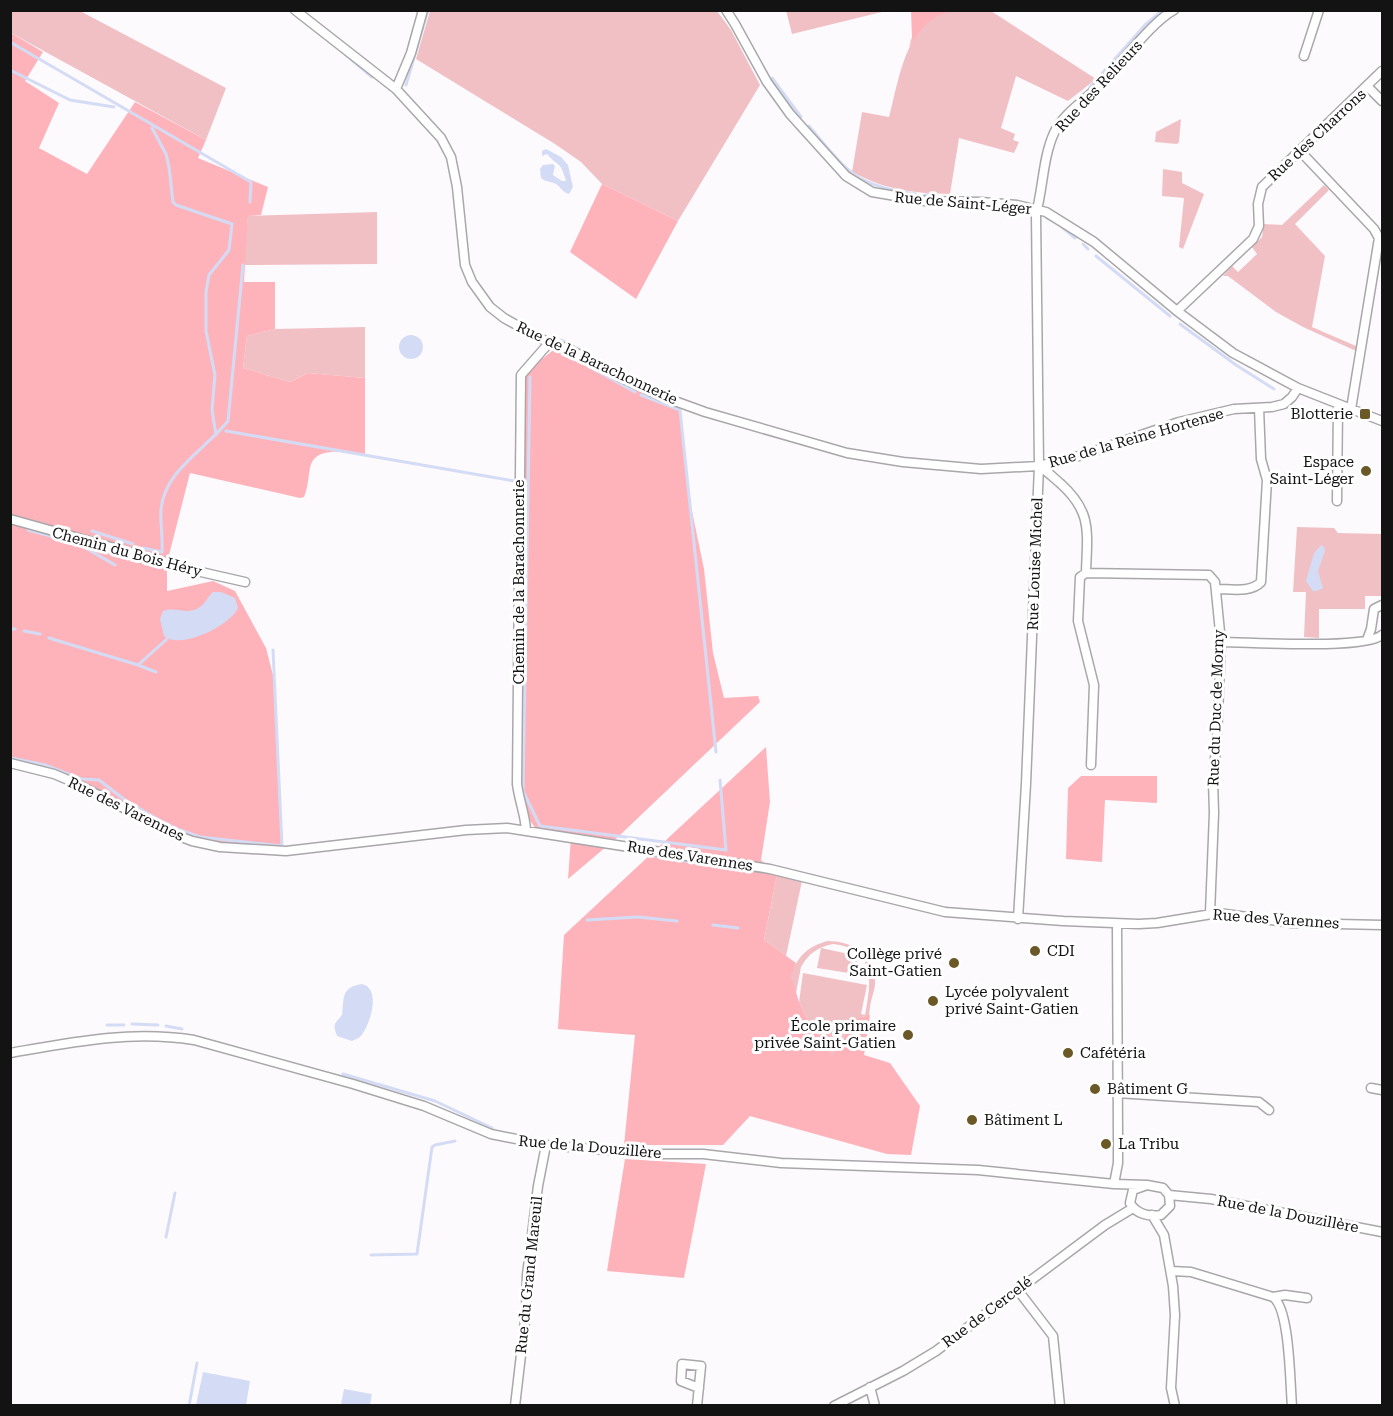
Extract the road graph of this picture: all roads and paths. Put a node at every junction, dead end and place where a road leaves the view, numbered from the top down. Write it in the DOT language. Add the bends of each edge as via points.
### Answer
graph roads {
  1 [pos="295,10"];
  2 [pos="423,10"];
  3 [pos="726,10"];
  4 [pos="1174,10"];
  5 [pos="1319,10"];
  6 [pos="1304,56"];
  7 [pos="1383,71"];
  8 [pos="1368,87"];
  9 [pos="396,89"];
  10 [pos="1383,101"];
  11 [pos="1300,151"];
  12 [pos="1037,209"];
  13 [pos="1177,311"];
  14 [pos="549,343"];
  15 [pos="1298,388"];
  16 [pos="1338,405"];
  17 [pos="1258,408"];
  18 [pos="1351,409"];
  19 [pos="1383,421"];
  20 [pos="1039,466"];
  21 [pos="1337,501"];
  22 [pos="10,519"];
  23 [pos="1086,573"];
  24 [pos="245,582"];
  25 [pos="1217,589"];
  26 [pos="1383,605"];
  27 [pos="1383,635"];
  28 [pos="1367,640"];
  29 [pos="1221,642"];
  30 [pos="10,764"];
  31 [pos="1091,765"];
  32 [pos="526,830"];
  33 [pos="1210,913"];
  34 [pos="1018,919"];
  35 [pos="1117,924"];
  36 [pos="1383,925"];
  37 [pos="10,1053"];
  38 [pos="1371,1088"];
  39 [pos="1383,1090"];
  40 [pos="1117,1093"];
  41 [pos="1269,1110"];
  42 [pos="546,1145"];
  43 [pos="1113,1184"];
  44 [pos="1147,1185"];
  45 [pos="1132,1192"];
  46 [pos="1169,1195"];
  47 [pos="1193,1197"];
  48 [pos="1133,1208"];
  49 [pos="1167,1210"];
  50 [pos="1152,1215"];
  51 [pos="1383,1232"];
  52 [pos="1164,1235"];
  53 [pos="1172,1271"];
  54 [pos="1017,1289"];
  55 [pos="1273,1297"];
  56 [pos="1307,1298"];
  57 [pos="870,1387"];
  58 [pos="699,1388"];
  59 [pos="515,1406"];
  60 [pos="697,1406"];
  61 [pos="834,1406"];
  62 [pos="875,1406"];
  63 [pos="1060,1406"];
  64 [pos="1175,1406"];
  65 [pos="1292,1406"];
  1 -- 9 [label="street, Rue de la Barachonnerie"];
  2 -- 9 [label="street"];
  3 -- 12 [label="street, Rue de Saint-Léger" via="790,114 846,176 872,192 925,201 981,201"];
  4 -- 12 [label="street, Rue des Relieurs" via="1058,125 1048,150"];
  5 -- 6 [label="street"];
  7 -- 8 [label="street, Rue des Charrons"];
  8 -- 10 [label="street"];
  8 -- 11 [label="street, Rue des Charrons"];
  9 -- 14 [label="street, Rue de la Barachonnerie" via="435,131 451,157 465,265 472,282 490,307"];
  11 -- 13 [label="street, Rue des Charrons" via="1262,187 1259,226 1253,239"];
  11 -- 18 [label="street" via="1374,229 1378,238"];
  12 -- 13 [label="street, Rue de Saint-Léger" via="1094,242"];
  12 -- 20 [label="street, Rue Louise Michel"];
  13 -- 15 [label="street, Rue de Saint-Léger" via="1233,353"];
  14 -- 20 [label="street, Rue de la Barachonnerie" via="661,396 847,453 981,469"];
  14 -- 32 [label="street, Chemin de la Barachonnerie" via="521,375 517,784"];
  15 -- 16 [label="street, Rue de Saint-Léger"];
  15 -- 17 [label="street, Rue de la Reine Hortense" via="1284,404"];
  16 -- 18 [label="street, Rue de Saint-Léger"];
  16 -- 21 [label="street"];
  17 -- 20 [label="street, Rue de la Reine Hortense" via="1234,409 1179,422"];
  17 -- 25 [label="street" via="1267,480 1261,582 1250,589"];
  18 -- 19 [label="street, Rue de Saint-Léger"];
  20 -- 23 [label="street" via="1072,494 1086,518"];
  20 -- 34 [label="street, Rue Louise Michel"];
  22 -- 24 [label="street, Chemin du Bois Héry"];
  23 -- 25 [label="street" via="1209,575"];
  23 -- 31 [label="street" via="1080,578 1078,621 1094,685"];
  25 -- 29 [label="street, Rue du Duc de Morny"];
  26 -- 28 [label="street" via="1374,609"];
  27 -- 28 [label="street"];
  28 -- 29 [label="street" via="1347,644"];
  29 -- 33 [label="street, Rue du Duc de Morny"];
  30 -- 32 [label="street, Rue des Varennes" via="54,774 176,835 220,847 286,851 466,830"];
  32 -- 34 [label="street, Rue des Varennes" via="771,869 945,912"];
  33 -- 35 [label="street, Rue des Varennes" via="1156,923"];
  33 -- 36 [label="street, Rue des Varennes" via="1292,924"];
  34 -- 35 [label="street, Rue des Varennes"];
  35 -- 40 [label="street"];
  37 -- 42 [label="street, Rue de la Douzillère" via="99,1038 168,1036 194,1040 424,1106 491,1134"];
  38 -- 39 [label="street"];
  40 -- 41 [label="street" via="1259,1102"];
  40 -- 43 [label="street" via="1118,1162"];
  42 -- 43 [label="street, Rue de la Douzillère" via="703,1154 781,1163 978,1170"];
  42 -- 59 [label="street, Rue du Grand Mareuil" via="528,1264"];
  43 -- 44 [label="street, Rue de la Douzillère"];
  43 -- 45 [label="street, Rue de la Douzillère"];
  44 -- 45 [label="street"];
  44 -- 46 [label="street" via="1163,1188"];
  45 -- 48 [label="street"];
  46 -- 47 [label="street, Rue de la Douzillère"];
  46 -- 49 [label="street"];
  47 -- 49 [label="street"];
  47 -- 51 [label="street, Rue de la Douzillère"];
  48 -- 50 [label="street"];
  48 -- 54 [label="street, Rue de Cercelé"];
  49 -- 50 [label="street"];
  49 -- 52 [label="street"];
  50 -- 52 [label="street"];
  52 -- 53 [label="street"];
  53 -- 55 [label="street" via="1191,1272"];
  53 -- 64 [label="street" via="1175,1315 1171,1388"];
  54 -- 57 [label="street, Rue de Cercelé" via="936,1351"];
  54 -- 63 [label="street" via="1053,1336"];
  55 -- 56 [label="street"];
  55 -- 65 [label="street" via="1280,1304 1286,1335"];
  57 -- 61 [label="street, Rue de Cercelé"];
  57 -- 62 [label="street"];
  58 -- 60 [label="street"];
}
